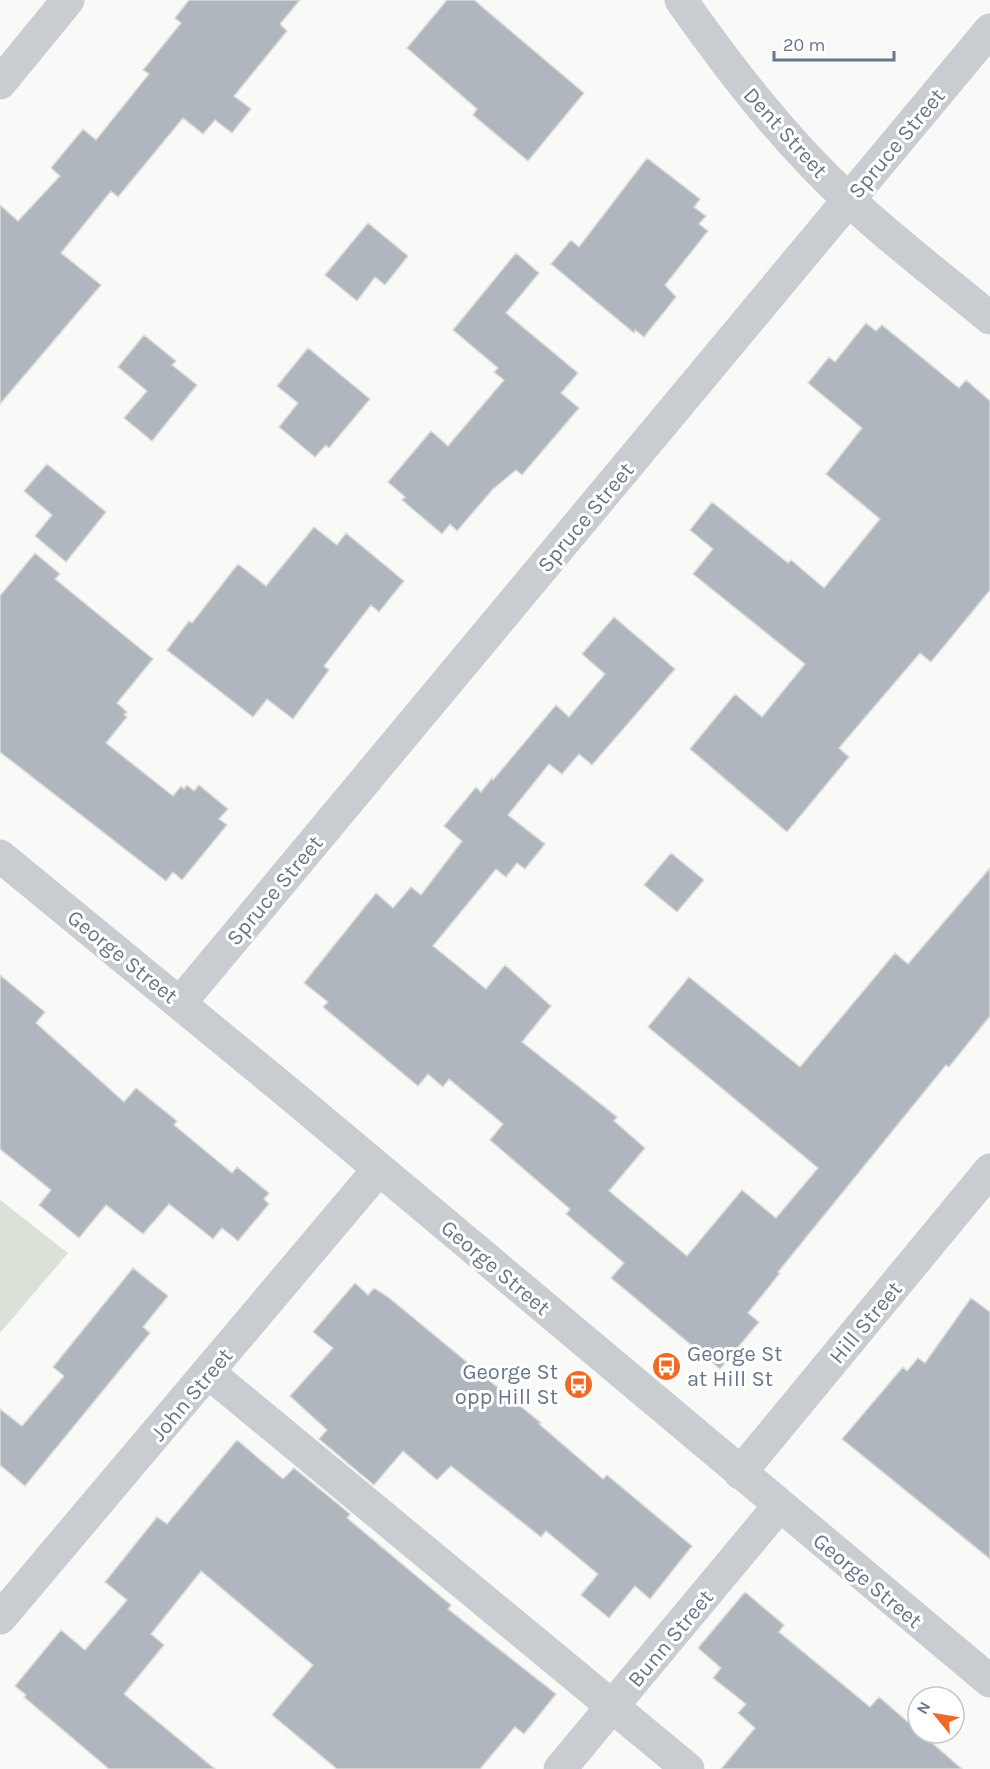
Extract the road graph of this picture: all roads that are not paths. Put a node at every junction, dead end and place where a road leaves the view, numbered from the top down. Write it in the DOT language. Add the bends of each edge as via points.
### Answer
graph roads {
  1 [pos="68,0"];
  2 [pos="681,0"];
  3 [pos="990,30"];
  4 [pos="0,83"];
  5 [pos="848,200"];
  6 [pos="990,318"];
  7 [pos="0,856"];
  8 [pos="180,1004"];
  9 [pos="379,1169"];
  10 [pos="990,1170"];
  11 [pos="209,1373"];
  12 [pos="740,1473"];
  13 [pos="779,1506"];
  14 [pos="0,1618"];
  15 [pos="990,1681"];
  16 [pos="612,1708"];
  17 [pos="560,1769"];
  18 [pos="688,1769"];
  1 -- 4 [label="street"];
  2 -- 5 [label="street, Dent Street" via="730,70"];
  3 -- 5 [label="street, Spruce Street"];
  5 -- 6 [label="street, Dent Street"];
  5 -- 8 [label="street, Spruce Street"];
  7 -- 8 [label="street, George Street"];
  8 -- 9 [label="street, George Street"];
  9 -- 11 [label="street, John Street"];
  9 -- 12 [label="street, George Street"];
  10 -- 12 [label="street, Hill Street"];
  11 -- 14 [label="street, John Street"];
  11 -- 16 [label="street"];
  12 -- 13 [label="street, George Street"];
  13 -- 15 [label="street, George Street"];
  13 -- 16 [label="street, Bunn Street"];
  16 -- 17 [label="street, Bunn Street"];
  16 -- 18 [label="street"];
}
